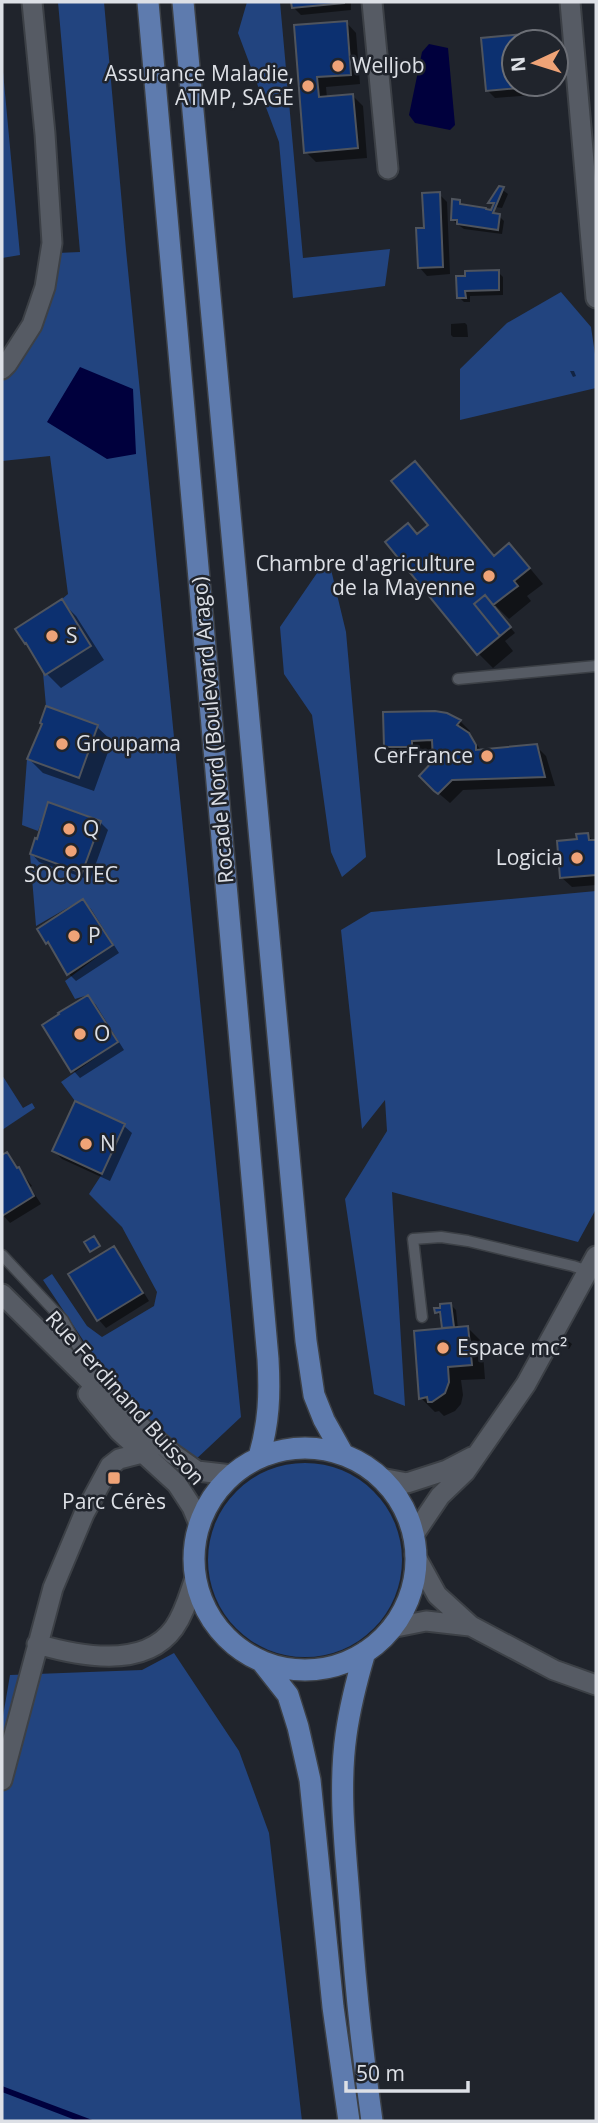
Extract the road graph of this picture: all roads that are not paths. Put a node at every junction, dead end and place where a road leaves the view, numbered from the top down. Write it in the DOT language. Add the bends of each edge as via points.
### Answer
graph roads {
  1 [pos="32,2"];
  2 [pos="148,2"];
  3 [pos="183,2"];
  4 [pos="372,2"];
  5 [pos="570,2"];
  6 [pos="388,169"];
  7 [pos="596,298"];
  8 [pos="2,369"];
  9 [pos="596,666"];
  10 [pos="458,679"];
  11 [pos="2,1255"];
  12 [pos="592,1263"];
  13 [pos="7,1300"];
  14 [pos="422,1317"];
  15 [pos="106,1397"];
  16 [pos="489,1438"];
  17 [pos="142,1453"];
  18 [pos="343,1454"];
  19 [pos="259,1457"];
  20 [pos="232,1475"];
  21 [pos="381,1478"];
  22 [pos="199,1524"];
  23 [pos="414,1546"];
  24 [pos="195,1578"];
  25 [pos="471,1626"];
  26 [pos="391,1628"];
  27 [pos="37,1644"];
  28 [pos="365,1652"];
  29 [pos="262,1662"];
  30 [pos="596,1685"];
  31 [pos="2,1780"];
  32 [pos="349,2121"];
  33 [pos="372,2121"];
  1 -- 8 [label="street" via="52,243 45,287 32,325"];
  2 -- 19 [label="main road, Rocade Nord (Boulevard Arago)" via="268,1359 270,1400"];
  3 -- 18 [label="main road" via="306,1342 314,1395"];
  4 -- 6 [label="street"];
  5 -- 7 [label="street"];
  9 -- 10 [label="lane"];
  11 -- 15 [label="lane" via="62,1320"];
  12 -- 14 [label="lane" via="573,1266 441,1237 413,1239"];
  12 -- 16 [label="street" via="526,1384"];
  13 -- 15 [label="street, Rue Ferdinand Buisson"];
  13 -- 17 [label="street, Rue Ferdinand Buisson"];
  15 -- 20 [label="street, Rue Ferdinand Buisson" via="197,1471"];
  16 -- 21 [label="street" via="471,1458 447,1470 407,1483"];
  16 -- 23 [label="street" via="429,1510"];
  17 -- 22 [label="street, Rue Ferdinand Buisson" via="177,1484"];
  17 -- 27 [label="street" via="119,1458 110,1466 53,1588"];
  18 -- 19 [label="main road" via="296,1448"];
  18 -- 21 [label="main road"];
  19 -- 20 [label="main road"];
  20 -- 22 [label="main road" via="212,1497"];
  21 -- 23 [label="main road" via="407,1515"];
  22 -- 24 [label="main road"];
  23 -- 25 [label="street" via="437,1595"];
  23 -- 26 [label="main road" via="410,1594"];
  24 -- 27 [label="street" via="185,1611 172,1630 141,1651 99,1656"];
  24 -- 29 [label="main road" via="203,1605 218,1628 238,1648"];
  25 -- 26 [label="street" via="426,1621"];
  25 -- 30 [label="street" via="554,1670"];
  26 -- 28 [label="main road"];
  27 -- 31 [label="street"];
  28 -- 29 [label="main road" via="332,1667 297,1670"];
  28 -- 33 [label="main road" via="345,1737 344,1788 355,1981"];
  29 -- 32 [label="main road" via="288,1695 310,1780"];
}
